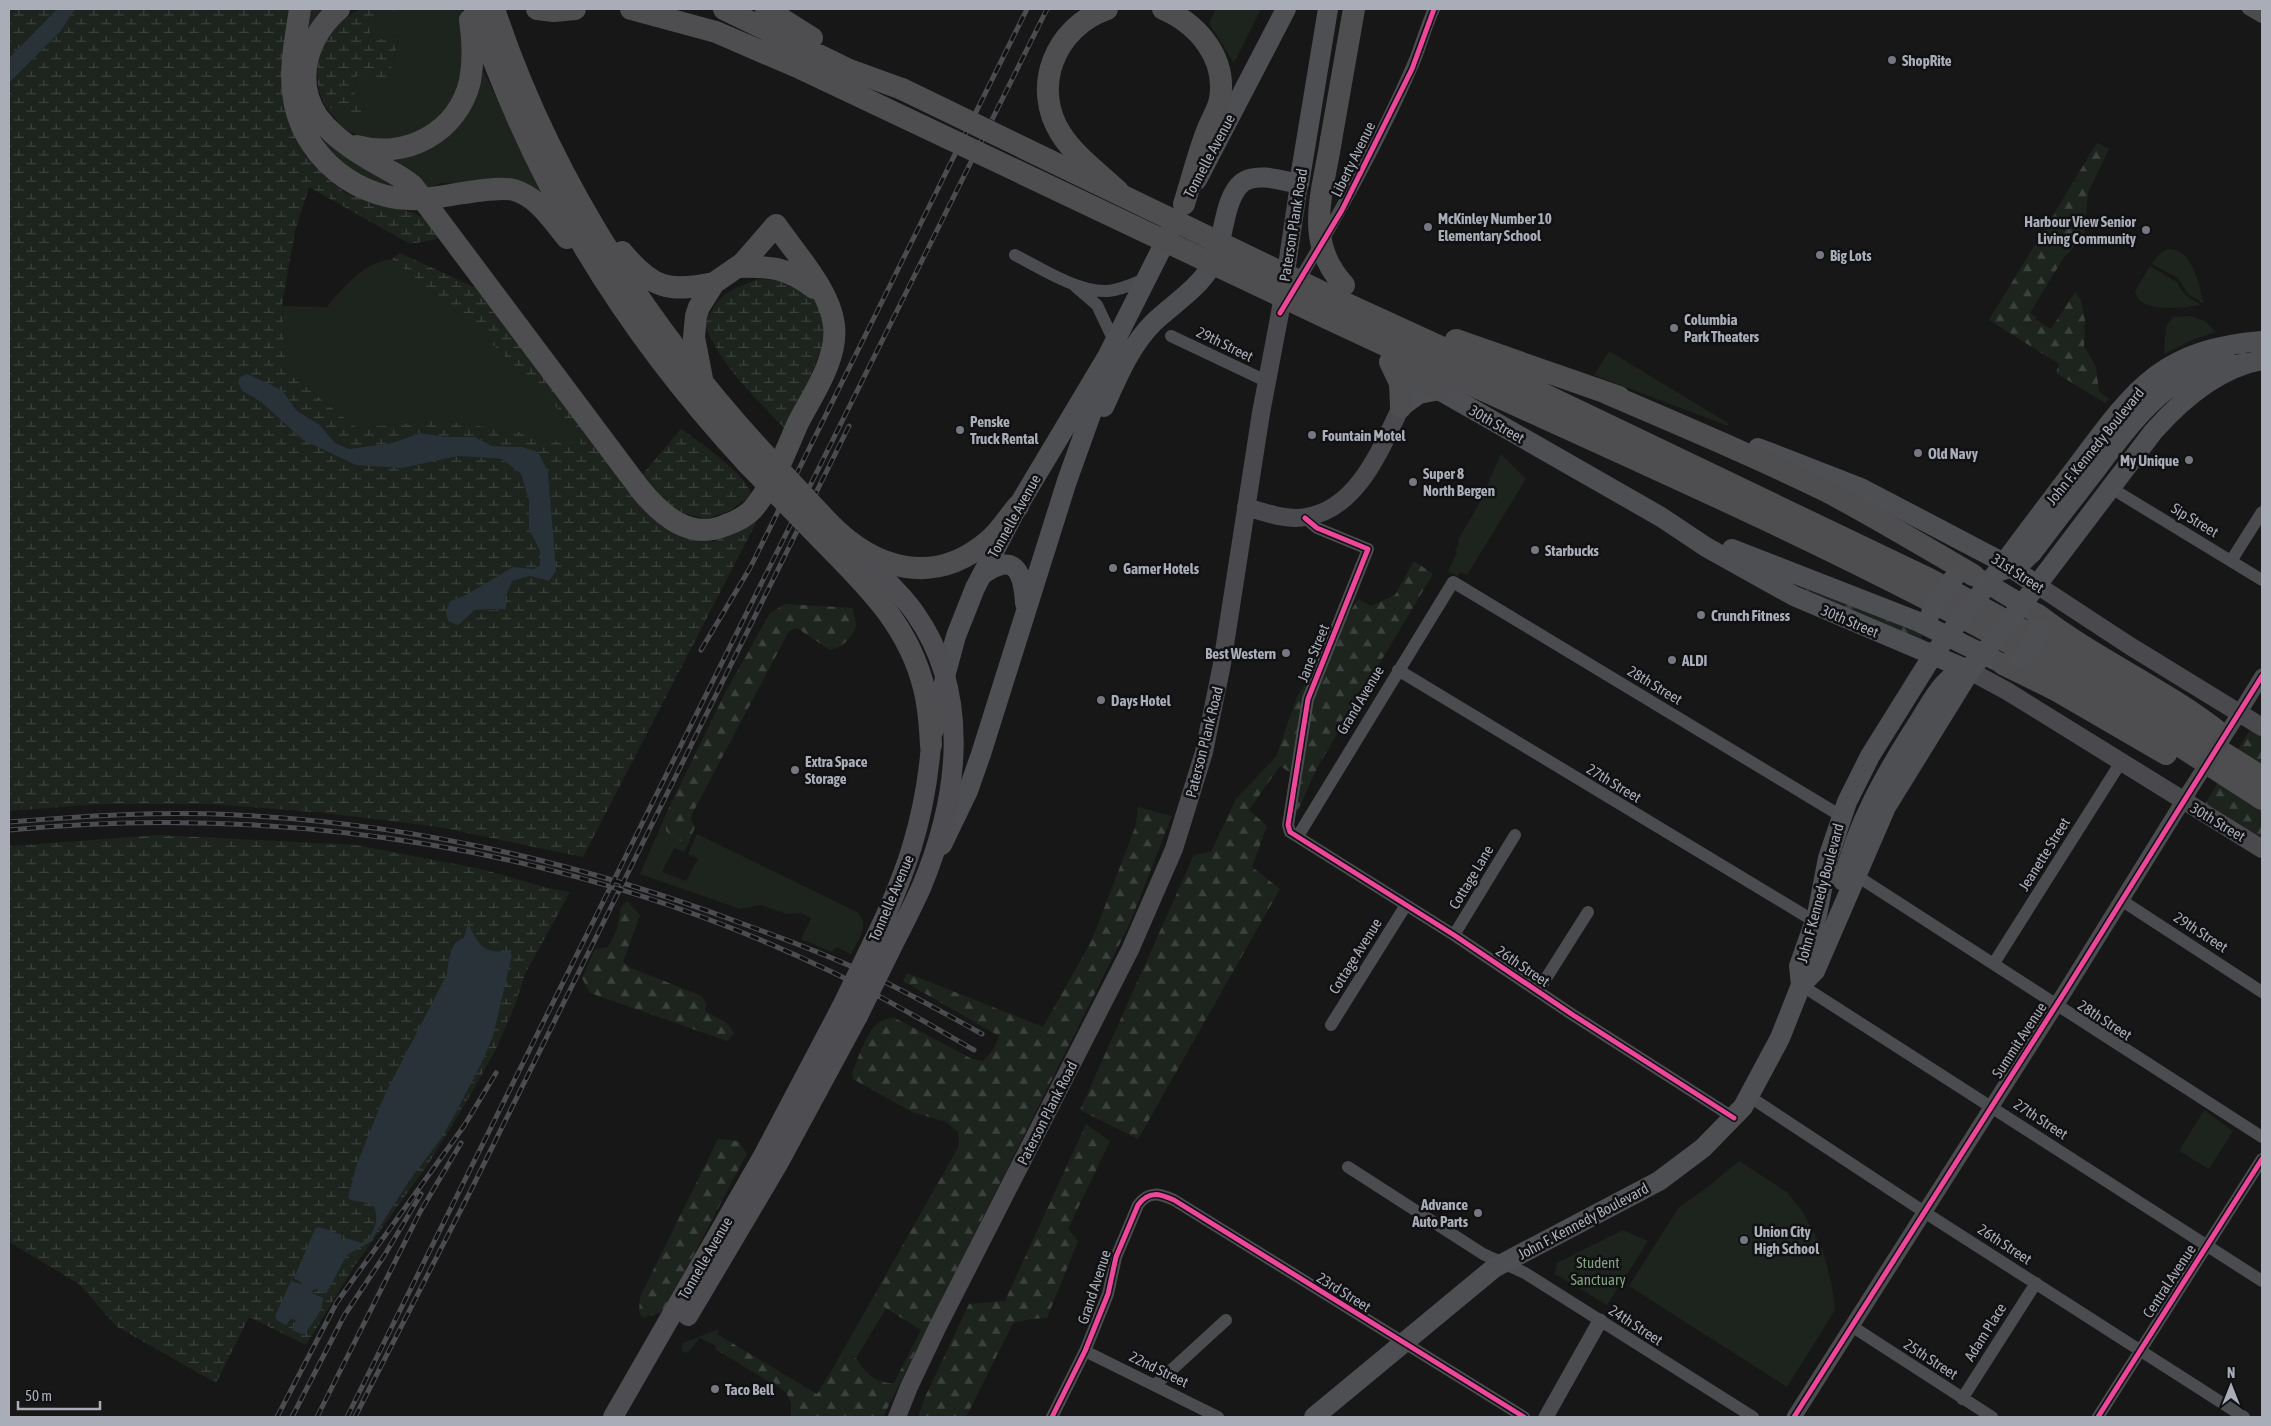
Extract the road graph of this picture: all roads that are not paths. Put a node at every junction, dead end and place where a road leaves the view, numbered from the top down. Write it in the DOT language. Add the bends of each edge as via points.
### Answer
graph roads {
  1 [pos="300,9"];
  2 [pos="339,9"];
  3 [pos="468,9"];
  4 [pos="475,9"];
  5 [pos="494,9"];
  6 [pos="540,9"];
  7 [pos="575,9"];
  8 [pos="631,9"];
  9 [pos="724,9"];
  10 [pos="766,9"];
  11 [pos="1107,9"];
  12 [pos="1163,9"];
  13 [pos="1286,9"];
  14 [pos="1328,9"];
  15 [pos="1354,9"];
  16 [pos="1434,9"];
  17 [pos="2248,9"];
  18 [pos="2262,17"];
  19 [pos="780,38"];
  20 [pos="344,142"];
  21 [pos="1299,184"];
  22 [pos="422,199"];
  23 [pos="1128,200"];
  24 [pos="580,202"];
  25 [pos="1184,204"];
  26 [pos="772,230"];
  27 [pos="1015,255"];
  28 [pos="738,267"];
  29 [pos="776,268"];
  30 [pos="1145,280"];
  31 [pos="714,283"];
  32 [pos="1070,283"];
  33 [pos="607,287"];
  34 [pos="826,297"];
  35 [pos="1336,301"];
  36 [pos="1280,312"];
  37 [pos="1393,326"];
  38 [pos="1171,336"];
  39 [pos="2262,342"];
  40 [pos="1110,349"];
  41 [pos="1390,362"];
  42 [pos="2254,362"];
  43 [pos="1266,381"];
  44 [pos="703,384"];
  45 [pos="1439,390"];
  46 [pos="1606,393"];
  47 [pos="1401,407"];
  48 [pos="1080,444"];
  49 [pos="1758,448"];
  50 [pos="752,455"];
  51 [pos="2111,488"];
  52 [pos="1018,506"];
  53 [pos="1246,507"];
  54 [pos="2262,512"];
  55 [pos="1661,517"];
  56 [pos="1305,518"];
  57 [pos="832,534"];
  58 [pos="2231,561"];
  59 [pos="2004,563"];
  60 [pos="982,575"];
  61 [pos="1964,576"];
  62 [pos="2262,580"];
  63 [pos="1453,582"];
  64 [pos="2037,585"];
  65 [pos="1026,610"];
  66 [pos="1931,620"];
  67 [pos="2039,621"];
  68 [pos="1933,655"];
  69 [pos="2011,662"];
  70 [pos="1398,670"];
  71 [pos="1970,672"];
  72 [pos="946,673"];
  73 [pos="2262,676"];
  74 [pos="2237,716"];
  75 [pos="2262,727"];
  76 [pos="931,745"];
  77 [pos="2121,762"];
  78 [pos="2262,770"];
  79 [pos="2257,789"];
  80 [pos="2186,797"];
  81 [pos="1841,816"];
  82 [pos="1298,836"];
  83 [pos="1515,836"];
  84 [pos="2262,849"];
  85 [pos="1857,876"];
  86 [pos="920,888"];
  87 [pos="2121,900"];
  88 [pos="1406,905"];
  89 [pos="1588,912"];
  90 [pos="1821,922"];
  91 [pos="1454,935"];
  92 [pos="880,948"];
  93 [pos="1994,963"];
  94 [pos="1801,985"];
  95 [pos="1538,991"];
  96 [pos="2262,992"];
  97 [pos="2057,1004"];
  98 [pos="1331,1025"];
  99 [pos="1750,1097"];
  100 [pos="1991,1107"];
  101 [pos="1734,1118"];
  102 [pos="2262,1137"];
  103 [pos="2262,1159"];
  104 [pos="770,1160"];
  105 [pos="1348,1168"];
  106 [pos="1150,1194"];
  107 [pos="1924,1211"];
  108 [pos="2207,1246"];
  109 [pos="1502,1264"];
  110 [pos="2262,1281"];
  111 [pos="2036,1283"];
  112 [pos="1226,1320"];
  113 [pos="1600,1321"];
  114 [pos="1853,1327"];
  115 [pos="1404,1343"];
  116 [pos="2140,1350"];
  117 [pos="1085,1351"];
  118 [pos="1155,1385"];
  119 [pos="1962,1398"];
  120 [pos="613,1417"];
  121 [pos="629,1417"];
  122 [pos="897,1417"];
  123 [pos="1052,1417"];
  124 [pos="1218,1417"];
  125 [pos="1314,1417"];
  126 [pos="1524,1417"];
  127 [pos="1546,1417"];
  128 [pos="1753,1417"];
  129 [pos="1794,1417"];
  130 [pos="1992,1417"];
  131 [pos="2098,1417"];
  132 [pos="2241,1417"];
  1 -- 22 [label="highway" via="294,48 293,92 299,119 311,143 331,167 358,186 387,196"];
  2 -- 20 [label="highway" via="314,38 305,72 316,114"];
  3 -- 20 [label="highway" via="473,43 472,69 466,92 449,120 431,136 400,150 368,149"];
  4 -- 33 [label="highway" via="530,145"];
  5 -- 24 [label="highway" via="526,93"];
  6 -- 7 [label="highway"];
  8 -- 19 [label="highway" via="704,28"];
  9 -- 19 [label="highway"];
  10 -- 19 [label="highway"];
  11 -- 23 [label="highway, bridge" via="1084,21 1060,45 1049,72 1048,93 1055,122 1068,144"];
  12 -- 25 [label="highway" via="1197,31 1215,57 1221,82 1220,101 1207,130"];
  13 -- 25 [label="main road, Tonnelle Avenue"];
  14 -- 21 [label="main road, Paterson Plank Road"];
  15 -- 35 [label="highway, bridge" via="1318,232"];
  16 -- 36 [label="street, Liberty Avenue" via="1412,69 1342,210"];
  17 -- 18 [label="street"];
  19 -- 23 [label="highway, bridge" via="902,89"];
  19 -- 35 [label="highway, bridge"];
  20 -- 22 [label="highway" via="406,180"];
  21 -- 36 [label="main road, Paterson Plank Road"];
  21 -- 48 [label="main road" via="1256,178 1238,187 1231,199 1219,247 1208,271 1135,343 1103,408"];
  22 -- 33 [label="highway" via="504,189 522,194 543,209"];
  22 -- 34 [label="highway" via="640,489 656,509 679,526 700,531 719,528 751,511 759,500 833,347 833,319"];
  23 -- 35 [label="highway, bridge"];
  24 -- 31 [label="highway" via="635,268 650,281 676,288"];
  24 -- 44 [label="highway" via="632,289"];
  25 -- 30 [label="main road, Tonnelle Avenue"];
  26 -- 28 [label="highway"];
  26 -- 29 [label="highway" via="765,243 764,255"];
  26 -- 34 [label="highway"];
  27 -- 32 [label="street"];
  28 -- 29 [label="highway"];
  28 -- 31 [label="highway"];
  29 -- 34 [label="highway" via="799,277"];
  30 -- 32 [label="street" via="1108,291"];
  30 -- 40 [label="main road, Tonnelle Avenue"];
  31 -- 44 [label="highway" via="699,307 694,327"];
  32 -- 40 [label="street" via="1097,305"];
  33 -- 50 [label="highway" via="691,401"];
  35 -- 37 [label="highway"];
  35 -- 41 [label="highway"];
  35 -- 79 [label="highway" via="1450,376 1603,443 1984,629"];
  36 -- 43 [label="main road, Paterson Plank Road"];
  37 -- 46 [label="highway" via="1443,335"];
  37 -- 79 [label="highway" via="1540,392 1929,579 2058,649"];
  38 -- 43 [label="street, 29th Street"];
  39 -- 59 [label="main road, John F. Kennedy Boulevard" via="2226,345 2193,355 2149,380 2112,419"];
  39 -- 61 [label="main road" via="2200,367 2160,393 2134,419 2019,565 2002,572"];
  40 -- 48 [label="main road, Tonnelle Avenue"];
  40 -- 52 [label="main road, Tonnelle Avenue"];
  41 -- 45 [label="highway"];
  41 -- 47 [label="highway" via="1400,383"];
  42 -- 51 [label="main road" via="2206,385 2173,410"];
  42 -- 67 [label="main road" via="2216,369 2203,376 2167,400 2145,421 2040,560 2032,587"];
  43 -- 53 [label="main road, Paterson Plank Road"];
  44 -- 50 [label="highway"];
  45 -- 47 [label="main road" via="1419,394"];
  45 -- 55 [label="main road, 30th Street"];
  46 -- 49 [label="highway" via="1676,415"];
  46 -- 61 [label="highway" via="1809,483 1868,514"];
  47 -- 56 [label="main road" via="1373,462 1357,484 1328,510"];
  48 -- 65 [label="main road, Tonnelle Avenue"];
  49 -- 59 [label="main road, 31st Street" via="1861,488"];
  50 -- 57 [label="highway, bridge"];
  51 -- 58 [label="street, Sip Street"];
  51 -- 64 [label="main road"];
  52 -- 57 [label="highway" via="981,547 962,558 934,567 887,563"];
  52 -- 60 [label="main road, Tonnelle Avenue"];
  53 -- 56 [label="main road"];
  53 -- 122 [label="main road, Paterson Plank Road" via="1222,664 1204,752 1174,849 1130,950 938,1326"];
  54 -- 58 [label="street"];
  55 -- 66 [label="main road" via="1770,565"];
  55 -- 68 [label="main road, 30th Street" via="1706,547 1794,596"];
  56 -- 82 [label="street, Jane Street" via="1317,528 1368,550 1308,699 1288,825 1290,832"];
  57 -- 72 [label="highway" via="915,612"];
  57 -- 76 [label="highway" via="903,634 924,689"];
  58 -- 62 [label="street, Sip Street"];
  59 -- 64 [label="main road, 31st Street, bridge"];
  59 -- 68 [label="main road, John F Kennedy Boulevard, bridge"];
  60 -- 65 [label="main road" via="1000,566 1017,569 1023,579"];
  60 -- 72 [label="main road, Tonnelle Avenue" via="961,621"];
  61 -- 66 [label="main road, bridge" via="1936,601"];
  61 -- 67 [label="main road"];
  63 -- 70 [label="street, Grand Avenue"];
  63 -- 81 [label="street, 28th Street"];
  64 -- 71 [label="main road, John F Kennedy Boulevard, bridge"];
  64 -- 74 [label="main road, 31st Street"];
  65 -- 86 [label="main road, Tonnelle Avenue" via="972,783"];
  66 -- 69 [label="main road"];
  66 -- 90 [label="main road" via="1939,645 1934,673 1865,791"];
  67 -- 69 [label="main road, bridge" via="2028,652"];
  67 -- 78 [label="highway" via="2172,698 2212,726"];
  68 -- 71 [label="main road, 30th Street, bridge"];
  68 -- 81 [label="main road, John F Kennedy Boulevard" via="1870,756"];
  69 -- 79 [label="highway" via="2186,766"];
  69 -- 90 [label="main road" via="1978,664 1955,674 1943,685 1892,763 1866,813 1846,870"];
  70 -- 82 [label="street, Grand Avenue"];
  70 -- 90 [label="street, 27th Street"];
  71 -- 77 [label="main road, 30th Street" via="2007,691"];
  71 -- 85 [label="main road, John F Kennedy Boulevard" via="1894,791"];
  72 -- 76 [label="main road, Tonnelle Avenue"];
  72 -- 86 [label="highway" via="954,732 953,774 945,812"];
  73 -- 74 [label="street, Summit Avenue"];
  74 -- 75 [label="main road, 31st Street"];
  74 -- 80 [label="street, Summit Avenue, bridge"];
  76 -- 92 [label="highway, Tonnelle Avenue" via="926,789 908,862"];
  77 -- 80 [label="main road, 30th Street"];
  77 -- 93 [label="street, Jeanette Street"];
  80 -- 84 [label="main road, 30th Street"];
  80 -- 87 [label="street, Summit Avenue"];
  81 -- 90 [label="main road, John F Kennedy Boulevard" via="1825,872"];
  82 -- 88 [label="street, 26th Street"];
  83 -- 91 [label="street, Cottage Lane"];
  85 -- 90 [label="main road, John F Kennedy Boulevard"];
  85 -- 93 [label="street, 28th Street"];
  86 -- 92 [label="highway, Tonnelle Avenue"];
  87 -- 96 [label="street, 29th Street"];
  87 -- 97 [label="street, Summit Avenue"];
  88 -- 91 [label="street, 26th Street"];
  88 -- 98 [label="street, Cottage Avenue"];
  89 -- 95 [label="street"];
  90 -- 94 [label="main road, John F Kennedy Boulevard" via="1815,971"];
  91 -- 95 [label="street, 26th Street"];
  92 -- 104 [label="highway, Tonnelle Avenue, bridge"];
  93 -- 97 [label="street, 28th Street"];
  94 -- 99 [label="main road, John F. Kennedy Boulevard" via="1780,1038"];
  94 -- 100 [label="street, 27th Street" via="1820,994"];
  95 -- 101 [label="street, 26th Street"];
  97 -- 100 [label="street, Summit Avenue"];
  97 -- 102 [label="street, 28th Street"];
  99 -- 101 [label="main road, John F. Kennedy Boulevard"];
  99 -- 107 [label="street, 26th Street"];
  100 -- 107 [label="street, Summit Avenue"];
  100 -- 108 [label="street, 27th Street"];
  101 -- 109 [label="main road, John F. Kennedy Boulevard" via="1684,1164 1660,1181"];
  103 -- 108 [label="street, Central Avenue"];
  104 -- 120 [label="highway, Tonnelle Avenue"];
  104 -- 121 [label="highway, Tonnelle Avenue"];
  105 -- 109 [label="street, 24th Street"];
  106 -- 115 [label="street, 23rd Street" via="1174,1200"];
  106 -- 117 [label="street, Grand Avenue" via="1138,1204 1116,1257 1108,1294"];
  107 -- 111 [label="street, 26th Street"];
  107 -- 114 [label="street, Summit Avenue"];
  108 -- 110 [label="street, 27th Street"];
  108 -- 116 [label="street, Central Avenue"];
  109 -- 113 [label="street, 24th Street" via="1525,1273"];
  109 -- 115 [label="main road, John F. Kennedy Boulevard"];
  111 -- 116 [label="street, 26th Street"];
  111 -- 119 [label="street, Adam Place"];
  112 -- 118 [label="street"];
  113 -- 127 [label="street"];
  113 -- 128 [label="street, 24th Street"];
  114 -- 119 [label="street, 25th Street"];
  114 -- 129 [label="street, Summit Avenue"];
  115 -- 125 [label="main road, John F. Kennedy Boulevard"];
  115 -- 126 [label="street, 23rd Street"];
  116 -- 131 [label="street, Central Avenue"];
  116 -- 132 [label="street, 26th Street"];
  117 -- 118 [label="street, 22nd Street"];
  117 -- 123 [label="street, Grand Avenue"];
  118 -- 124 [label="street, 22nd Street"];
  119 -- 130 [label="street, 25th Street"];
}
